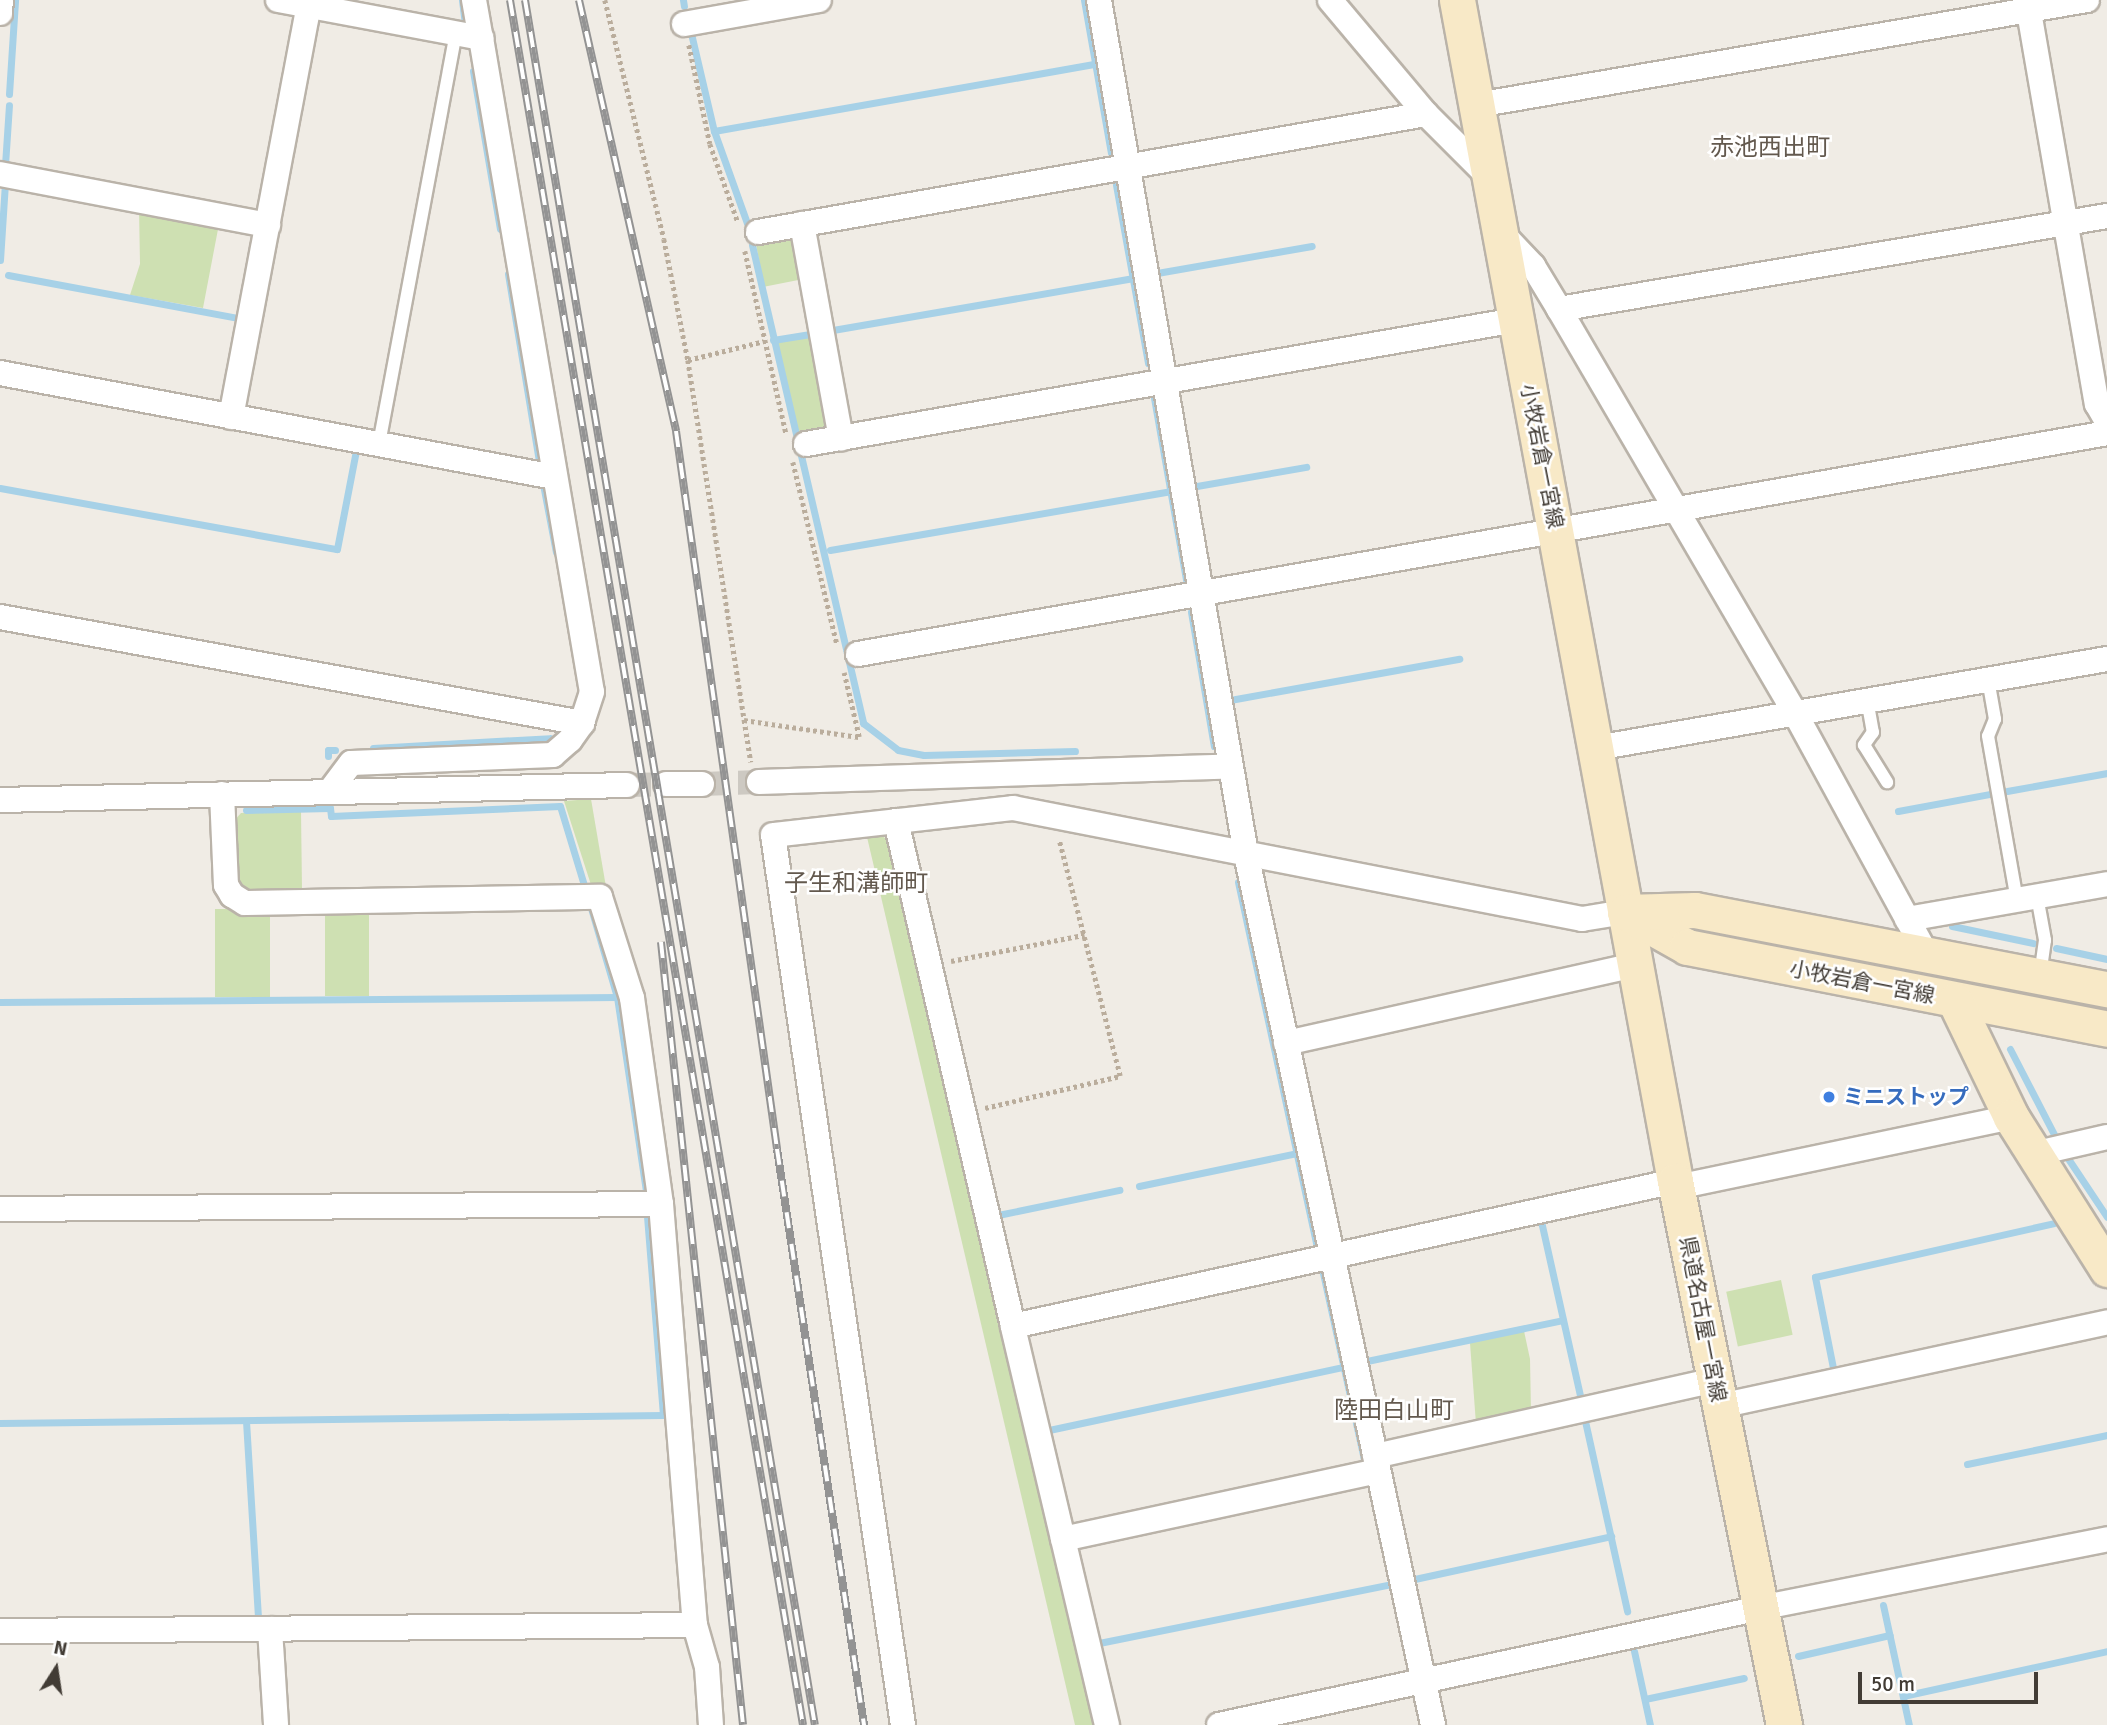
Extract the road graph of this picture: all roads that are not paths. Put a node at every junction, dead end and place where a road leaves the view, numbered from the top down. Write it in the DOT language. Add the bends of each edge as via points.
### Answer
graph roads {
  1 [pos="1,0"];
  2 [pos="278,0"];
  3 [pos="474,0"];
  4 [pos="819,0"];
  5 [pos="1099,0"];
  6 [pos="1330,0"];
  7 [pos="1457,0"];
  8 [pos="2087,0"];
  9 [pos="2028,5"];
  10 [pos="309,6"];
  11 [pos="0,13"];
  12 [pos="684,24"];
  13 [pos="456,33"];
  14 [pos="481,38"];
  15 [pos="1477,105"];
  16 [pos="1426,114"];
  17 [pos="1128,167"];
  18 [pos="0,174"];
  19 [pos="1489,178"];
  20 [pos="2107,216"];
  21 [pos="2066,223"];
  22 [pos="803,224"];
  23 [pos="268,225"];
  24 [pos="1499,230"];
  25 [pos="747,234"];
  26 [pos="1559,309"];
  27 [pos="1516,320"];
  28 [pos="0,373"];
  29 [pos="1164,382"];
  30 [pos="231,417"];
  31 [pos="2107,421"];
  32 [pos="2107,433"];
  33 [pos="841,438"];
  34 [pos="379,444"];
  35 [pos="796,450"];
  36 [pos="554,477"];
  37 [pos="1676,510"];
  38 [pos="1558,531"];
  39 [pos="1201,594"];
  40 [pos="0,617"];
  41 [pos="2107,659"];
  42 [pos="847,661"];
  43 [pos="1988,679"];
  44 [pos="1867,699"];
  45 [pos="1795,713"];
  46 [pos="582,723"];
  47 [pos="1595,748"];
  48 [pos="1230,766"];
  49 [pos="759,782"];
  50 [pos="1887,782"];
  51 [pos="702,783"];
  52 [pos="666,784"];
  53 [pos="627,785"];
  54 [pos="331,790"];
  55 [pos="222,794"];
  56 [pos="0,800"];
  57 [pos="896,821"];
  58 [pos="1246,854"];
  59 [pos="2107,884"];
  60 [pos="2027,898"];
  61 [pos="1625,912"];
  62 [pos="1907,919"];
  63 [pos="1926,953"];
  64 [pos="1635,965"];
  65 [pos="2040,975"];
  66 [pos="2107,989"];
  67 [pos="1955,1001"];
  68 [pos="2107,1029"];
  69 [pos="1286,1043"];
  70 [pos="2011,1117"];
  71 [pos="2107,1138"];
  72 [pos="2032,1154"];
  73 [pos="1676,1184"];
  74 [pos="661,1204"];
  75 [pos="0,1209"];
  76 [pos="1332,1256"];
  77 [pos="2107,1269"];
  78 [pos="2107,1322"];
  79 [pos="1013,1326"];
  80 [pos="1717,1393"];
  81 [pos="1376,1464"];
  82 [pos="1063,1538"];
  83 [pos="2107,1539"];
  84 [pos="1760,1608"];
  85 [pos="695,1625"];
  86 [pos="270,1629"];
  87 [pos="0,1631"];
  88 [pos="1423,1681"];
  89 [pos="276,1725"];
  90 [pos="711,1725"];
  91 [pos="903,1725"];
  92 [pos="1107,1725"];
  93 [pos="1219,1725"];
  94 [pos="1433,1725"];
  95 [pos="1784,1725"];
  1 -- 11 [label="street"];
  2 -- 10 [label="street"];
  3 -- 14 [label="street"];
  4 -- 12 [label="street"];
  5 -- 17 [label="street"];
  6 -- 16 [label="street"];
  7 -- 15 [label="main road, 小牧岩倉一宮線"];
  8 -- 9 [label="street"];
  9 -- 15 [label="street"];
  9 -- 21 [label="street"];
  10 -- 13 [label="street"];
  10 -- 23 [label="street"];
  13 -- 14 [label="street"];
  13 -- 34 [label="lane"];
  14 -- 36 [label="street"];
  15 -- 19 [label="main road, 小牧岩倉一宮線"];
  16 -- 17 [label="street"];
  16 -- 19 [label="street"];
  17 -- 22 [label="street"];
  17 -- 29 [label="street"];
  18 -- 23 [label="street"];
  19 -- 24 [label="main road, 小牧岩倉一宮線"];
  20 -- 21 [label="street"];
  21 -- 26 [label="street"];
  21 -- 31 [label="street" via="2097,404"];
  22 -- 25 [label="street"];
  22 -- 33 [label="street"];
  23 -- 30 [label="street"];
  24 -- 26 [label="street" via="1532,266"];
  24 -- 27 [label="main road, 小牧岩倉一宮線"];
  26 -- 37 [label="street"];
  27 -- 29 [label="street"];
  27 -- 38 [label="main road, 小牧岩倉一宮線"];
  28 -- 30 [label="street"];
  29 -- 33 [label="street"];
  29 -- 39 [label="street"];
  30 -- 34 [label="street"];
  32 -- 37 [label="street"];
  33 -- 35 [label="street"];
  34 -- 36 [label="street"];
  36 -- 46 [label="street" via="592,692"];
  37 -- 38 [label="street"];
  37 -- 45 [label="street"];
  38 -- 39 [label="street"];
  38 -- 47 [label="main road, 小牧岩倉一宮線"];
  39 -- 42 [label="street"];
  39 -- 48 [label="street"];
  40 -- 46 [label="street"];
  41 -- 43 [label="street"];
  43 -- 44 [label="street"];
  43 -- 60 [label="lane" via="1994,719 1987,736"];
  44 -- 45 [label="street"];
  44 -- 50 [label="lane" via="1873,732 1864,745"];
  45 -- 47 [label="street"];
  45 -- 62 [label="street"];
  46 -- 54 [label="street" via="553,755 351,763"];
  47 -- 61 [label="main road, 小牧岩倉一宮線"];
  48 -- 49 [label="street"];
  48 -- 58 [label="street"];
  51 -- 52 [label="street"];
  53 -- 54 [label="street"];
  54 -- 55 [label="street"];
  55 -- 56 [label="street"];
  55 -- 74 [label="street" via="226,885 245,903 600,897 632,999"];
  57 -- 58 [label="street" via="1013,808"];
  57 -- 79 [label="street"];
  57 -- 91 [label="street" via="773,835"];
  58 -- 61 [label="street" via="1582,919"];
  58 -- 69 [label="street"];
  59 -- 60 [label="street"];
  60 -- 62 [label="street"];
  60 -- 65 [label="lane" via="2045,940"];
  61 -- 63 [label="main road, 小牧岩倉一宮線" via="1695,910"];
  61 -- 64 [label="main road, 県道名古屋一宮線"];
  61 -- 67 [label="main road, 小牧岩倉一宮線" via="1687,947"];
  62 -- 63 [label="street"];
  63 -- 65 [label="main road, 小牧岩倉一宮線"];
  64 -- 69 [label="street"];
  64 -- 73 [label="main road, 県道名古屋一宮線"];
  65 -- 66 [label="main road, 小牧岩倉一宮線"];
  67 -- 68 [label="main road, 小牧岩倉一宮線"];
  67 -- 70 [label="main road"];
  69 -- 76 [label="street"];
  70 -- 72 [label="main road"];
  70 -- 73 [label="street"];
  71 -- 72 [label="street"];
  72 -- 77 [label="main road"];
  73 -- 76 [label="street"];
  73 -- 80 [label="main road, 県道名古屋一宮線"];
  74 -- 75 [label="street"];
  74 -- 85 [label="street"];
  76 -- 79 [label="street"];
  76 -- 81 [label="street"];
  78 -- 80 [label="street"];
  79 -- 82 [label="street"];
  80 -- 81 [label="street"];
  80 -- 84 [label="main road, 県道名古屋一宮線"];
  81 -- 82 [label="street"];
  81 -- 88 [label="street"];
  82 -- 92 [label="street"];
  83 -- 84 [label="street"];
  84 -- 88 [label="street"];
  84 -- 95 [label="main road, 県道名古屋一宮線"];
  85 -- 86 [label="street"];
  85 -- 90 [label="street" via="707,1667"];
  86 -- 87 [label="street"];
  86 -- 89 [label="street"];
  88 -- 93 [label="street"];
  88 -- 94 [label="street"];
}
